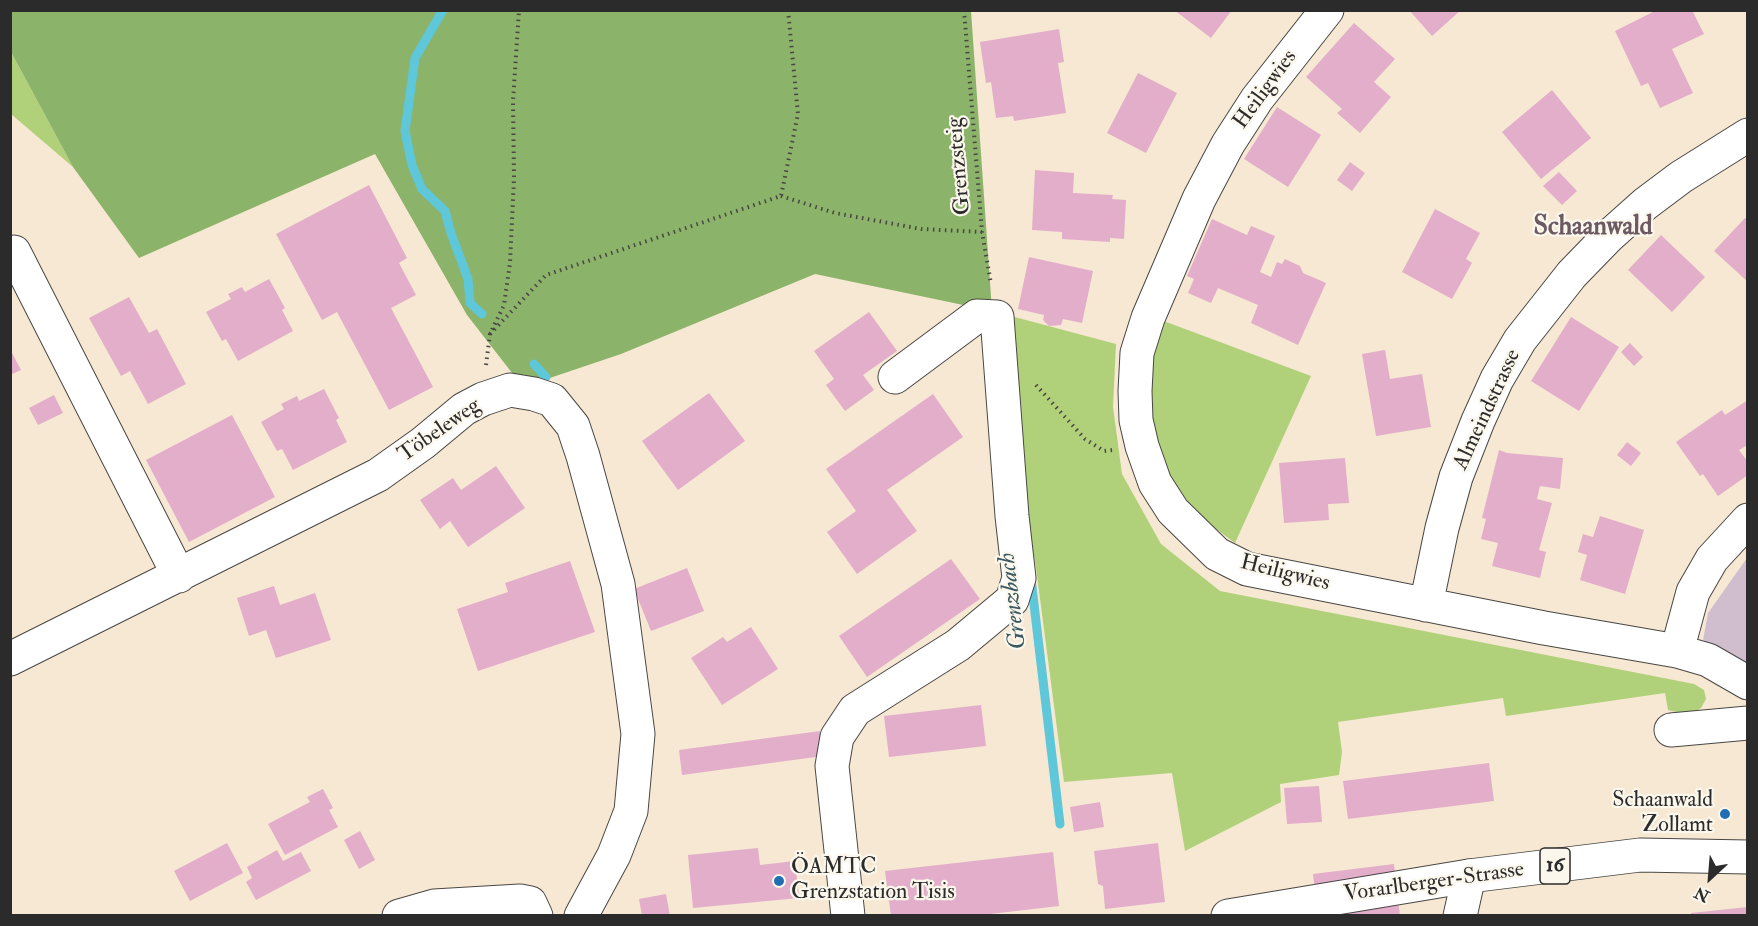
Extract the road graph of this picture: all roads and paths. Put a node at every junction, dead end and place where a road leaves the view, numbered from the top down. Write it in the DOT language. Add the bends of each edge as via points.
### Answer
graph roads {
  1 [pos="519,10"];
  2 [pos="788,10"];
  3 [pos="964,10"];
  4 [pos="1327,10"];
  5 [pos="1748,135"];
  6 [pos="781,196"];
  7 [pos="982,232"];
  8 [pos="10,253"];
  9 [pos="997,318"];
  10 [pos="490,334"];
  11 [pos="1001,364"];
  12 [pos="895,377"];
  13 [pos="483,399"];
  14 [pos="1114,450"];
  15 [pos="1748,520"];
  16 [pos="179,576"];
  17 [pos="1426,605"];
  18 [pos="1677,651"];
  19 [pos="10,659"];
  20 [pos="1748,683"];
  21 [pos="1748,723"];
  22 [pos="1671,730"];
  23 [pos="1748,857"];
  24 [pos="1469,876"];
  25 [pos="435,911"];
  26 [pos="399,915"];
  27 [pos="536,915"];
  28 [pos="581,915"];
  29 [pos="848,915"];
  30 [pos="1228,915"];
  31 [pos="1460,915"];
  1 -- 10 [label="path" via="510,263 504,305"];
  2 -- 6 [label="path" via="798,114"];
  3 -- 7 [label="path, Grenzsteig"];
  4 -- 17 [label="street, Heiligwies" via="1257,99 1199,200 1137,353 1136,420 1155,483 1173,511 1216,554 1247,569"];
  5 -- 17 [label="street, Almeindstrasse" via="1681,177 1608,237 1564,283 1520,340 1497,379 1456,477"];
  6 -- 7 [label="path" via="836,213 921,229"];
  6 -- 10 [label="path" via="546,275"];
  7 -- 9 [label="path, Grenzsteig"];
  8 -- 16 [label="street" via="14,252"];
  9 -- 11 [label="street"];
  9 -- 12 [label="street" via="977,316"];
  10 -- 13 [label="path"];
  11 -- 14 [label="path" via="1018,367 1085,439 1104,451"];
  11 -- 29 [label="street" via="1019,578 1012,600 958,645 855,710 837,737 832,766"];
  13 -- 16 [label="street, Töbeleweg" via="464,409 378,476"];
  13 -- 28 [label="street, Töbeleweg" via="510,390 534,394 552,400 573,426 618,584 638,734 632,811 614,855"];
  15 -- 18 [label="street" via="1712,559 1693,592"];
  16 -- 19 [label="street, Töbeleweg"];
  17 -- 18 [label="street, Heiligwies"];
  18 -- 20 [label="street, Heiligwies" via="1708,660"];
  21 -- 22 [label="street"];
  23 -- 24 [label="street, Vorarlberger-Strasse / 16" via="1640,855"];
  24 -- 30 [label="street, Vorarlberger-Strasse / 16"];
  24 -- 31 [label="street"];
  25 -- 26 [label="street"];
  25 -- 27 [label="street" via="520,901 530,903"];
}
